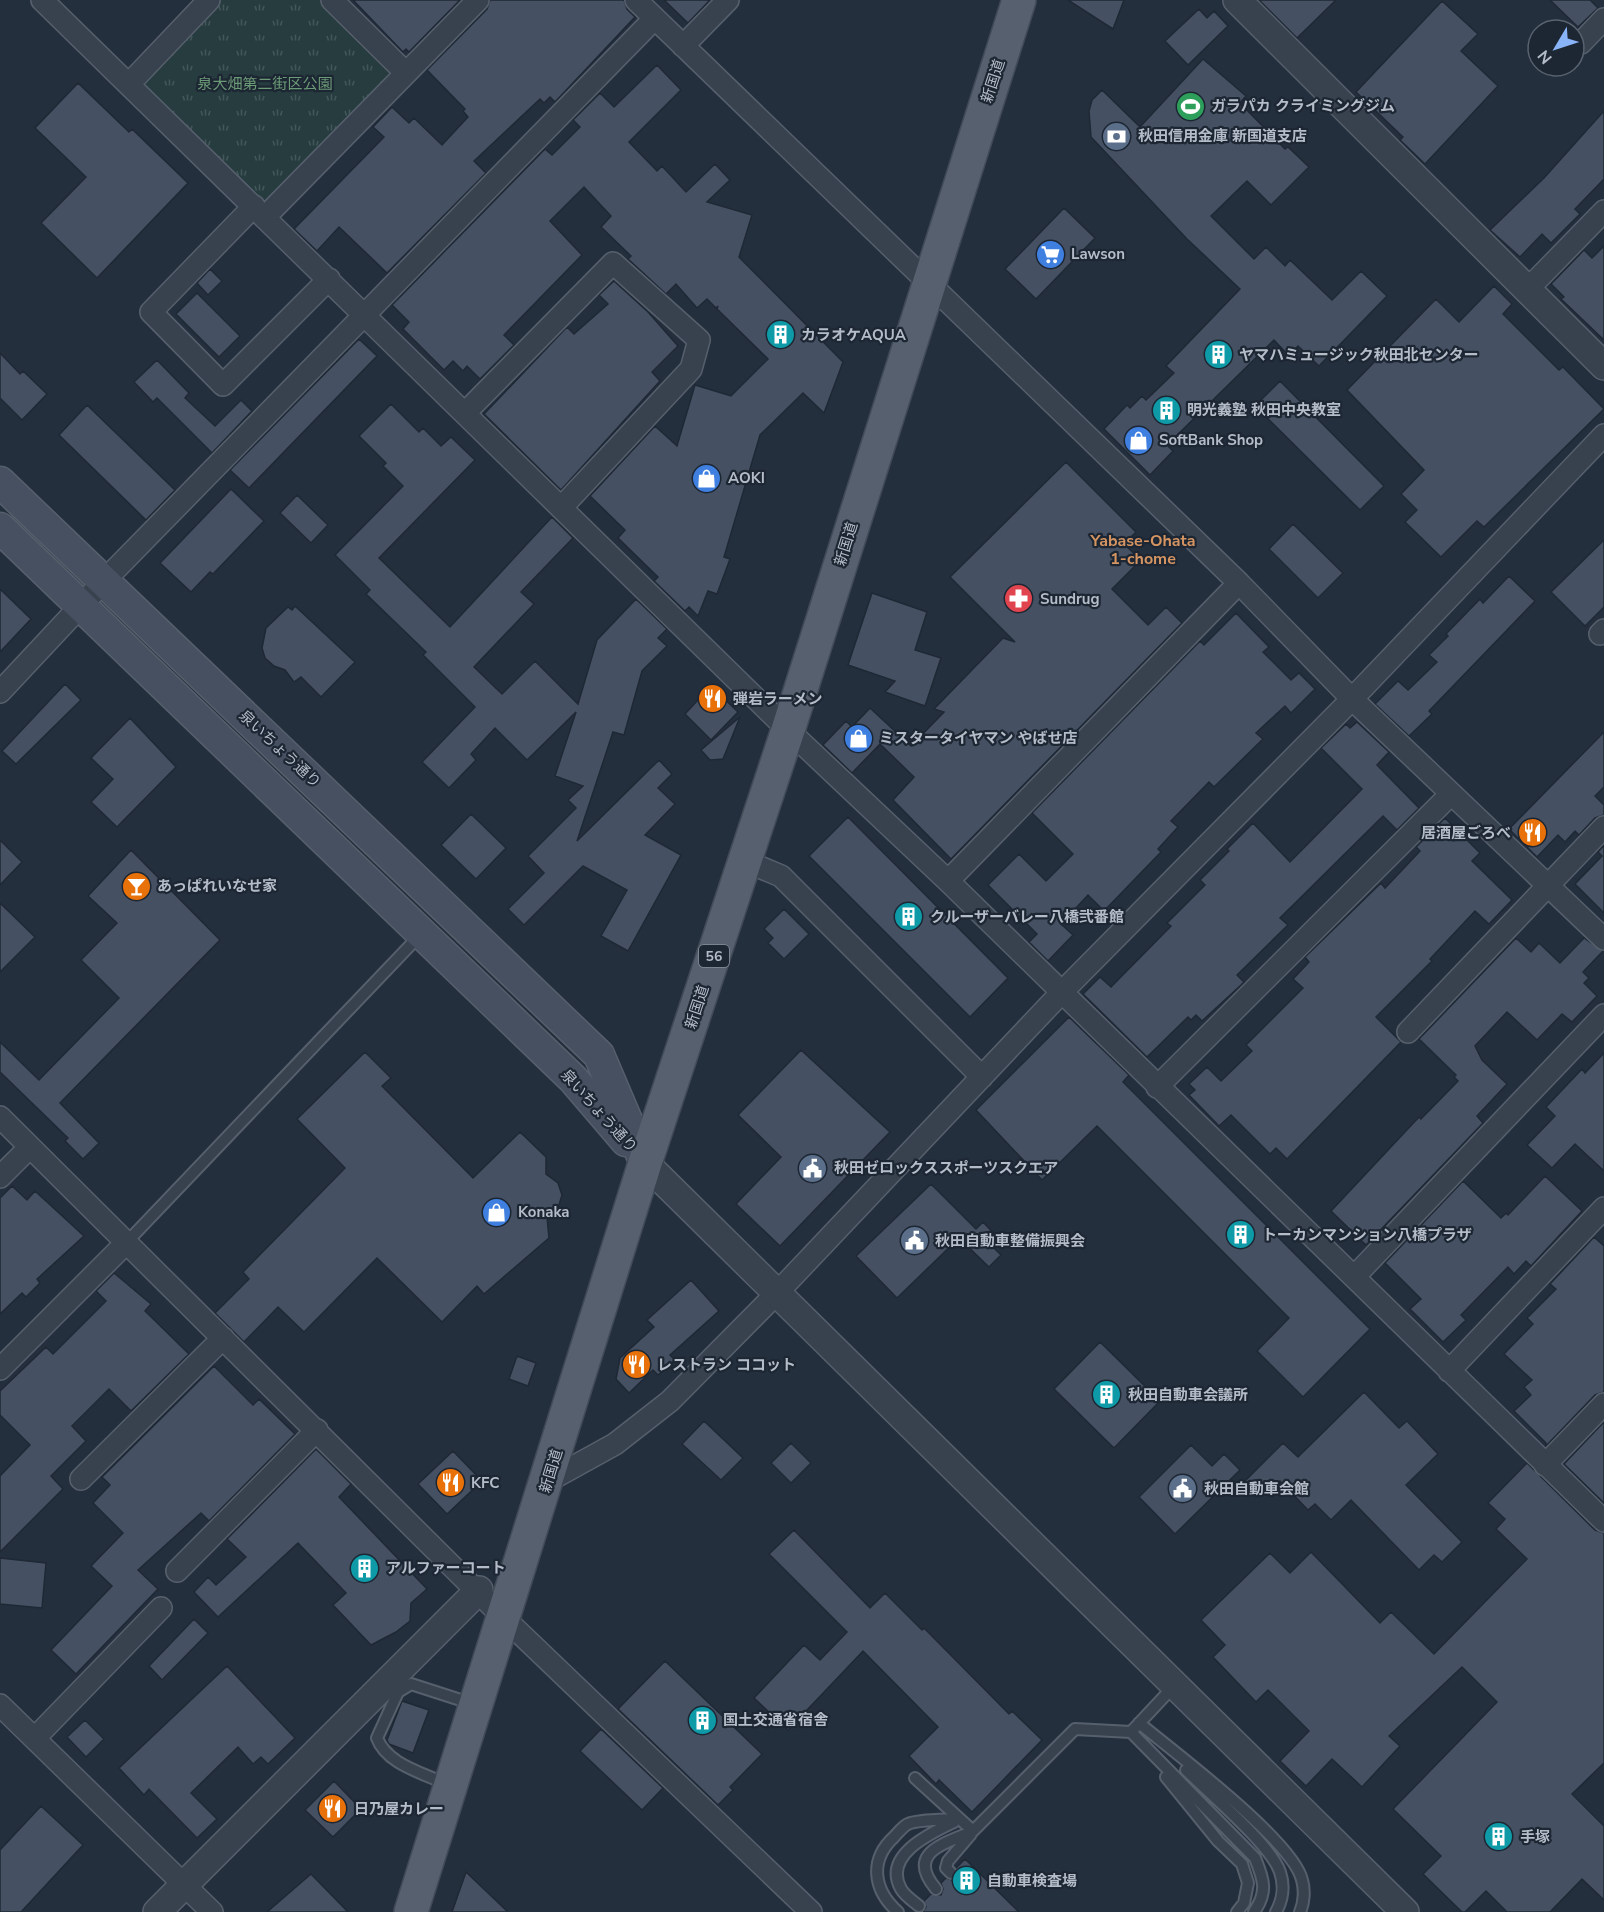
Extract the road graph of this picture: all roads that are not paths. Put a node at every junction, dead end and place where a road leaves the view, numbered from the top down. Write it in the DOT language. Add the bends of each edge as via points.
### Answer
graph roads {
  1 [pos="42,0"];
  2 [pos="210,0"];
  3 [pos="332,0"];
  4 [pos="478,0"];
  5 [pos="636,0"];
  6 [pos="728,0"];
  7 [pos="1019,0"];
  8 [pos="1237,0"];
  9 [pos="654,19"];
  10 [pos="1604,19"];
  11 [pos="1586,39"];
  12 [pos="683,46"];
  13 [pos="406,73"];
  14 [pos="129,84"];
  15 [pos="259,211"];
  16 [pos="1604,211"];
  17 [pos="329,279"];
  18 [pos="929,282"];
  19 [pos="1528,289"];
  20 [pos="364,314"];
  21 [pos="1604,366"];
  22 [pos="465,413"];
  23 [pos="1604,435"];
  24 [pos="0,482"];
  25 [pos="561,508"];
  26 [pos="0,528"];
  27 [pos="103,582"];
  28 [pos="1239,583"];
  29 [pos="81,606"];
  30 [pos="0,692"];
  31 [pos="1352,699"];
  32 [pos="788,730"];
  33 [pos="1451,794"];
  34 [pos="1604,826"];
  35 [pos="745,861"];
  36 [pos="948,881"];
  37 [pos="1547,885"];
  38 [pos="421,933"];
  39 [pos="1604,939"];
  40 [pos="1062,992"];
  41 [pos="1604,1015"];
  42 [pos="1408,1032"];
  43 [pos="982,1077"];
  44 [pos="1157,1087"];
  45 [pos="0,1117"];
  46 [pos="30,1147"];
  47 [pos="645,1164"];
  48 [pos="0,1177"];
  49 [pos="1604,1208"];
  50 [pos="127,1242"];
  51 [pos="1354,1277"];
  52 [pos="776,1294"];
  53 [pos="223,1338"];
  54 [pos="0,1369"];
  55 [pos="1449,1371"];
  56 [pos="1604,1404"];
  57 [pos="317,1430"];
  58 [pos="1545,1465"];
  59 [pos="81,1479"];
  60 [pos="548,1481"];
  61 [pos="1604,1521"];
  62 [pos="177,1571"];
  63 [pos="479,1590"];
  64 [pos="161,1608"];
  65 [pos="504,1618"];
  66 [pos="1175,1686"];
  67 [pos="0,1705"];
  68 [pos="477,1706"];
  69 [pos="1139,1723"];
  70 [pos="1131,1732"];
  71 [pos="34,1738"];
  72 [pos="915,1778"];
  73 [pos="451,1786"];
  74 [pos="959,1819"];
  75 [pos="973,1832"];
  76 [pos="951,1873"];
  77 [pos="184,1884"];
  78 [pos="936,1889"];
  79 [pos="919,1906"];
  80 [pos="157,1912"];
  81 [pos="212,1912"];
  82 [pos="411,1912"];
  83 [pos="811,1912"];
  84 [pos="898,1912"];
  85 [pos="1237,1912"];
  86 [pos="1254,1912"];
  87 [pos="1276,1912"];
  88 [pos="1300,1912"];
  89 [pos="1405,1912"];
  1 -- 14 [label="street"];
  2 -- 14 [label="street"];
  3 -- 13 [label="street"];
  4 -- 13 [label="street"];
  5 -- 9 [label="street"];
  6 -- 12 [label="street"];
  7 -- 18 [label="main road, 新国道 / 56"];
  8 -- 19 [label="street"];
  9 -- 12 [label="street"];
  9 -- 20 [label="street"];
  10 -- 11 [label="street"];
  12 -- 18 [label="street"];
  13 -- 15 [label="street"];
  14 -- 15 [label="street"];
  15 -- 17 [label="street"];
  15 -- 17 [label="street" via="151,312 223,385"];
  16 -- 19 [label="street"];
  17 -- 20 [label="street"];
  18 -- 28 [label="street"];
  18 -- 32 [label="main road, 新国道 / 56"];
  19 -- 21 [label="street"];
  20 -- 22 [label="street"];
  20 -- 27 [label="street"];
  22 -- 25 [label="street"];
  22 -- 25 [label="street" via="613,263 699,340 692,369"];
  23 -- 31 [label="street"];
  24 -- 27 [label="main road, 泉いちょう通り"];
  25 -- 32 [label="street"];
  26 -- 29 [label="main road, 泉いちょう通り"];
  27 -- 29 [label="street"];
  27 -- 47 [label="main road, 泉いちょう通り" via="599,1055"];
  28 -- 31 [label="street"];
  28 -- 36 [label="street"];
  29 -- 30 [label="street"];
  29 -- 38 [label="main road, 泉いちょう通り"];
  31 -- 33 [label="street"];
  31 -- 40 [label="street"];
  32 -- 35 [label="main road, 新国道 / 56"];
  32 -- 36 [label="street"];
  33 -- 37 [label="street"];
  33 -- 44 [label="street"];
  34 -- 37 [label="street"];
  35 -- 43 [label="street" via="781,876"];
  35 -- 47 [label="main road, 新国道 / 56"];
  36 -- 40 [label="street"];
  37 -- 39 [label="street"];
  37 -- 42 [label="street"];
  38 -- 47 [label="main road, 泉いちょう通り" via="573,1079"];
  38 -- 50 [label="lane"];
  40 -- 43 [label="street"];
  40 -- 44 [label="street"];
  41 -- 51 [label="street"];
  43 -- 52 [label="street"];
  44 -- 51 [label="street"];
  45 -- 46 [label="street"];
  46 -- 48 [label="street"];
  46 -- 50 [label="street"];
  47 -- 52 [label="street"];
  47 -- 60 [label="main road, 新国道 / 56"];
  49 -- 55 [label="street"];
  50 -- 53 [label="street"];
  50 -- 54 [label="street"];
  51 -- 55 [label="street"];
  52 -- 60 [label="street" via="644,1424"];
  52 -- 66 [label="street"];
  53 -- 57 [label="street"];
  53 -- 59 [label="street"];
  55 -- 58 [label="street"];
  56 -- 58 [label="street"];
  57 -- 62 [label="street"];
  57 -- 63 [label="street"];
  58 -- 61 [label="street"];
  60 -- 65 [label="main road, 新国道 / 56"];
  63 -- 65 [label="street"];
  63 -- 77 [label="street"];
  64 -- 71 [label="street"];
  65 -- 68 [label="main road, 新国道 / 56"];
  65 -- 83 [label="street"];
  66 -- 69 [label="lane"];
  66 -- 89 [label="street"];
  67 -- 71 [label="street"];
  68 -- 73 [label="main road, 新国道 / 56"];
  68 -- 73 [label="lane" via="411,1684 398,1692 377,1738 381,1749 391,1758"];
  69 -- 70 [label="lane"];
  69 -- 87 [label="lane" via="1267,1852 1280,1871 1284,1893"];
  69 -- 88 [label="lane" via="1248,1813 1290,1857 1302,1879"];
  70 -- 75 [label="lane" via="1076,1728"];
  70 -- 85 [label="lane" via="1218,1841 1242,1864 1248,1883 1244,1903"];
  70 -- 86 [label="lane" via="1255,1858 1262,1877 1263,1899"];
  71 -- 77 [label="street"];
  72 -- 74 [label="lane"];
  73 -- 82 [label="main road, 新国道 / 56"];
  74 -- 75 [label="lane"];
  74 -- 79 [label="lane" via="909,1848 900,1864 898,1878 902,1890"];
  74 -- 84 [label="lane" via="908,1824 884,1846 876,1861 878,1883 886,1901"];
  75 -- 76 [label="lane" via="948,1862 945,1868"];
  75 -- 78 [label="lane" via="927,1855 923,1865 926,1877"];
  77 -- 80 [label="street"];
  77 -- 81 [label="street"];
}
